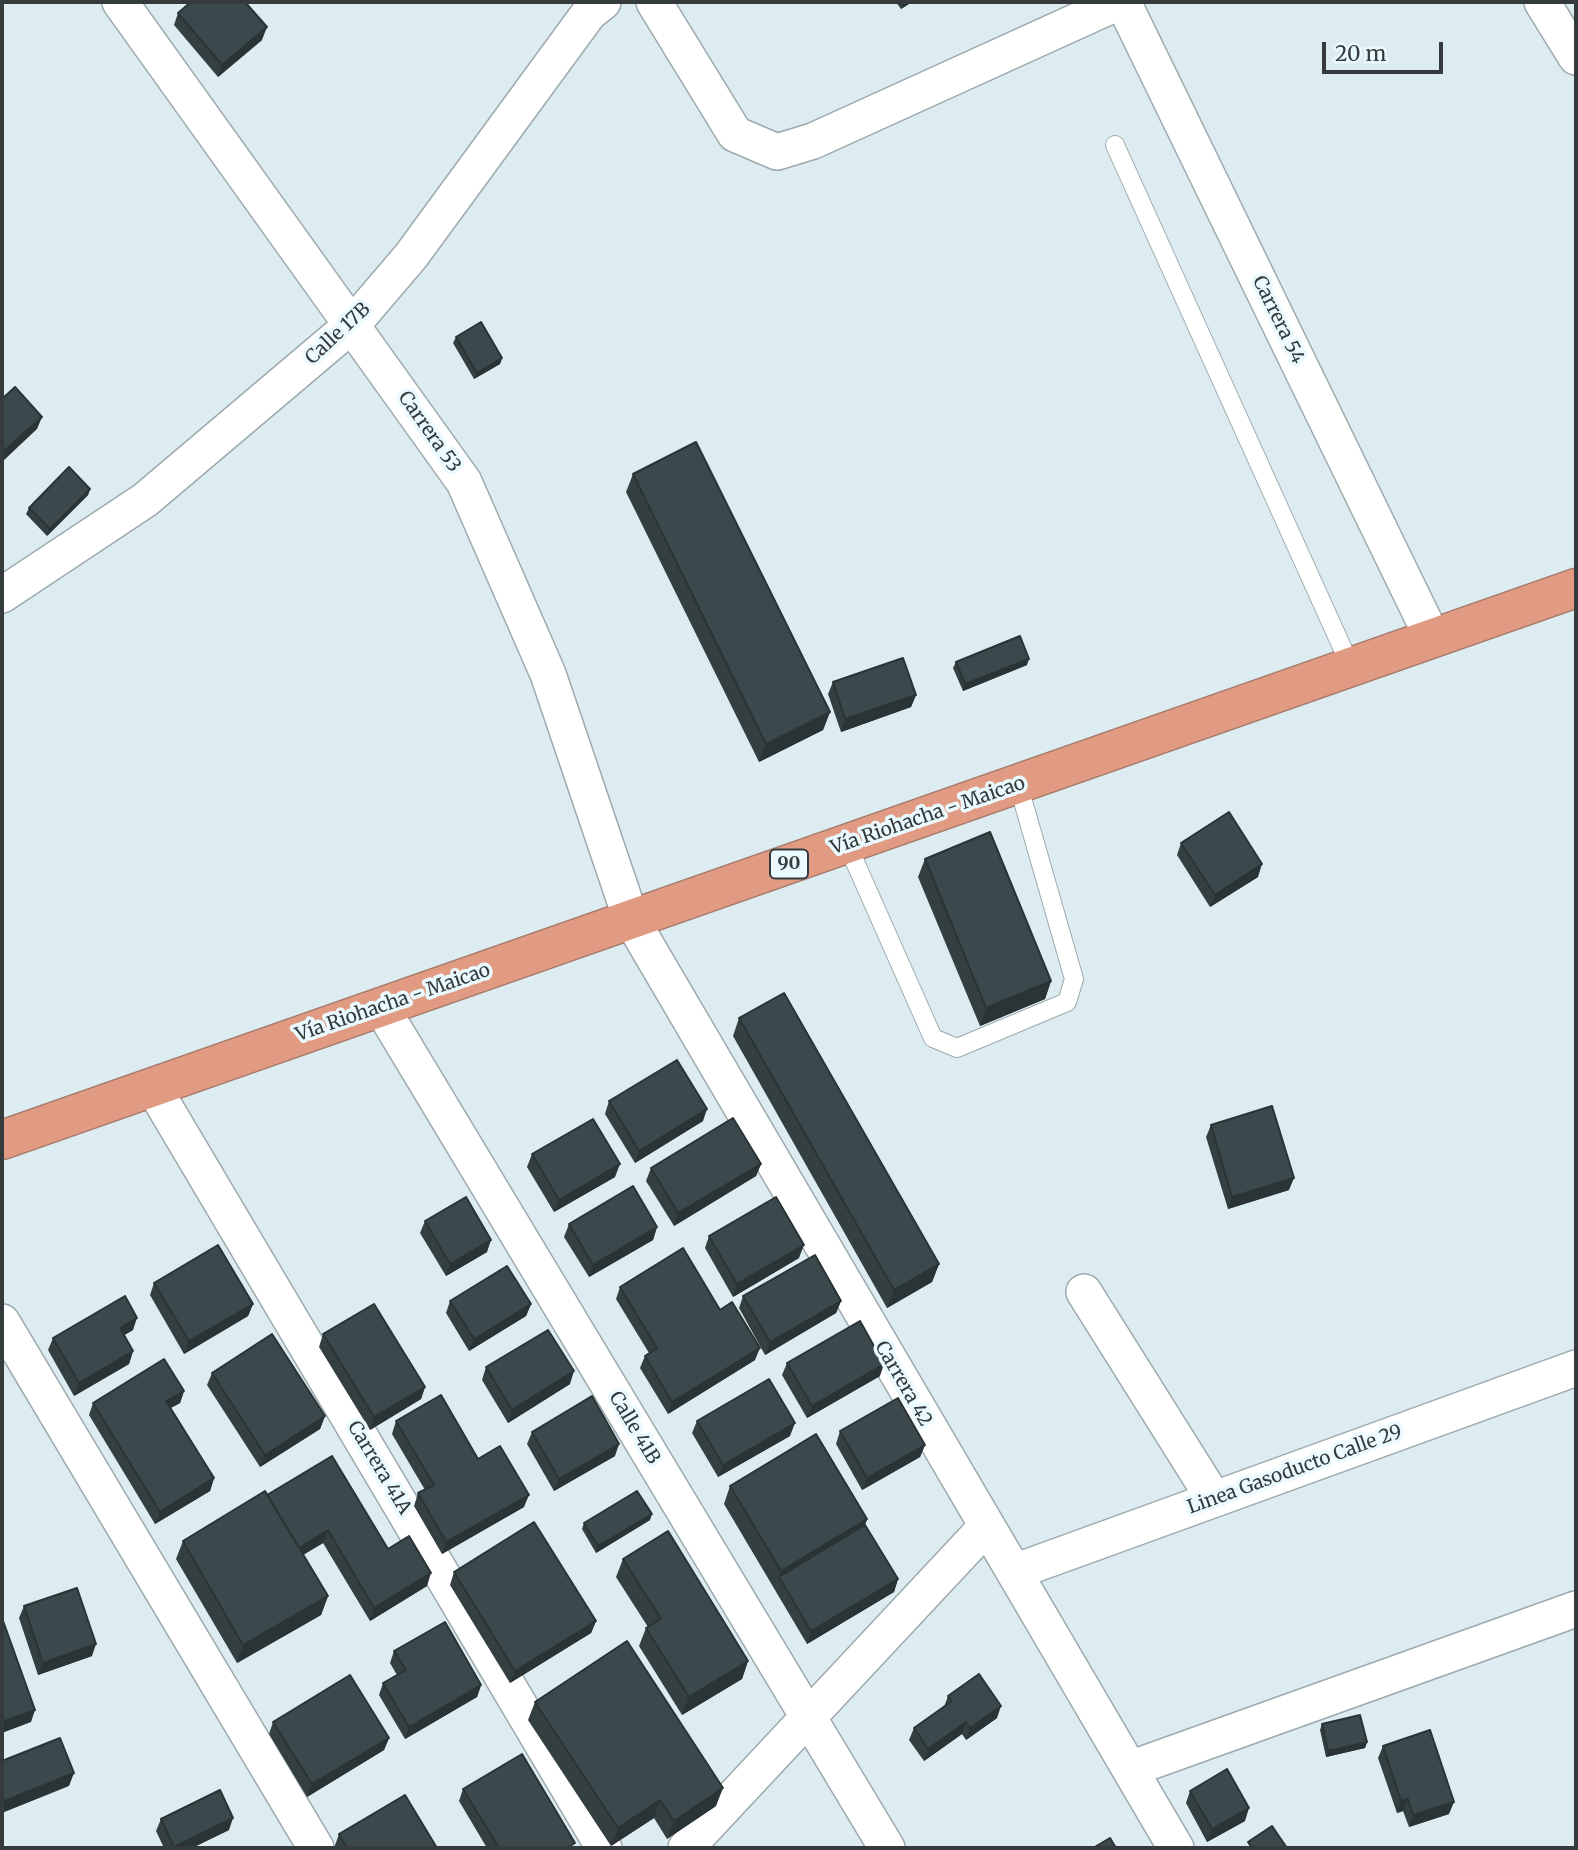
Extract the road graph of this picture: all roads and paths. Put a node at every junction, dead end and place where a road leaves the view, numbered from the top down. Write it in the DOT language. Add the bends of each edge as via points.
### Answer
graph roads {
  1 [pos="120,2"];
  2 [pos="654,2"];
  3 [pos="1121,2"];
  4 [pos="1542,2"];
  5 [pos="591,5"];
  6 [pos="1576,57"];
  7 [pos="1115,145"];
  8 [pos="353,324"];
  9 [pos="1576,589"];
  10 [pos="2,595"];
  11 [pos="1433,639"];
  12 [pos="1351,667"];
  13 [pos="1018,784"];
  14 [pos="847,844"];
  15 [pos="631,919"];
  16 [pos="381,1007"];
  17 [pos="153,1087"];
  18 [pos="5,1132"];
  19 [pos="1084,1292"];
  20 [pos="2,1322"];
  21 [pos="1576,1368"];
  22 [pos="1214,1499"];
  23 [pos="987,1526"];
  24 [pos="1014,1572"];
  25 [pos="1576,1609"];
  26 [pos="808,1717"];
  27 [pos="1130,1769"];
  28 [pos="316,1848"];
  29 [pos="604,1848"];
  30 [pos="686,1848"];
  31 [pos="887,1848"];
  32 [pos="1176,1848"];
  1 -- 8 [label="street, Carrera 53"];
  2 -- 3 [label="street" via="736,134 777,152 813,141"];
  3 -- 11 [label="street, Carrera 54"];
  4 -- 6 [label="street"];
  5 -- 8 [label="street, Calle 17B" via="411,256"];
  7 -- 12 [label="lane"];
  8 -- 10 [label="street, Calle 17B" via="145,500"];
  8 -- 15 [label="street, Carrera 53" via="464,482 548,674"];
  9 -- 11 [label="highway, Vía Riohacha - Maicao / 90"];
  11 -- 12 [label="highway, Vía Riohacha - Maicao / 90"];
  12 -- 13 [label="highway, Vía Riohacha - Maicao / 90"];
  13 -- 14 [label="highway, Vía Riohacha - Maicao / 90"];
  13 -- 14 [label="lane" via="1074,979 1067,1002 957,1048 933,1038"];
  14 -- 15 [label="highway, Vía Riohacha - Maicao / 90"];
  15 -- 16 [label="highway, Vía Riohacha - Maicao / 90"];
  15 -- 23 [label="street, Carrera 42"];
  16 -- 17 [label="highway, Vía Riohacha - Maicao / 90"];
  16 -- 26 [label="street, Calle 41B"];
  17 -- 18 [label="highway, Vía Riohacha - Maicao / 90"];
  17 -- 29 [label="street, Carrera 41A"];
  19 -- 22 [label="street"];
  20 -- 28 [label="street"];
  21 -- 22 [label="street, Linea Gasoducto Calle 29"];
  22 -- 24 [label="street, Linea Gasoducto Calle 29"];
  23 -- 24 [label="street, Carrera 42"];
  23 -- 26 [label="street"];
  24 -- 27 [label="street, Carrera 42"];
  25 -- 27 [label="street"];
  26 -- 30 [label="street"];
  26 -- 31 [label="street, Calle 41B"];
  27 -- 32 [label="street, Carrera 42"];
}
